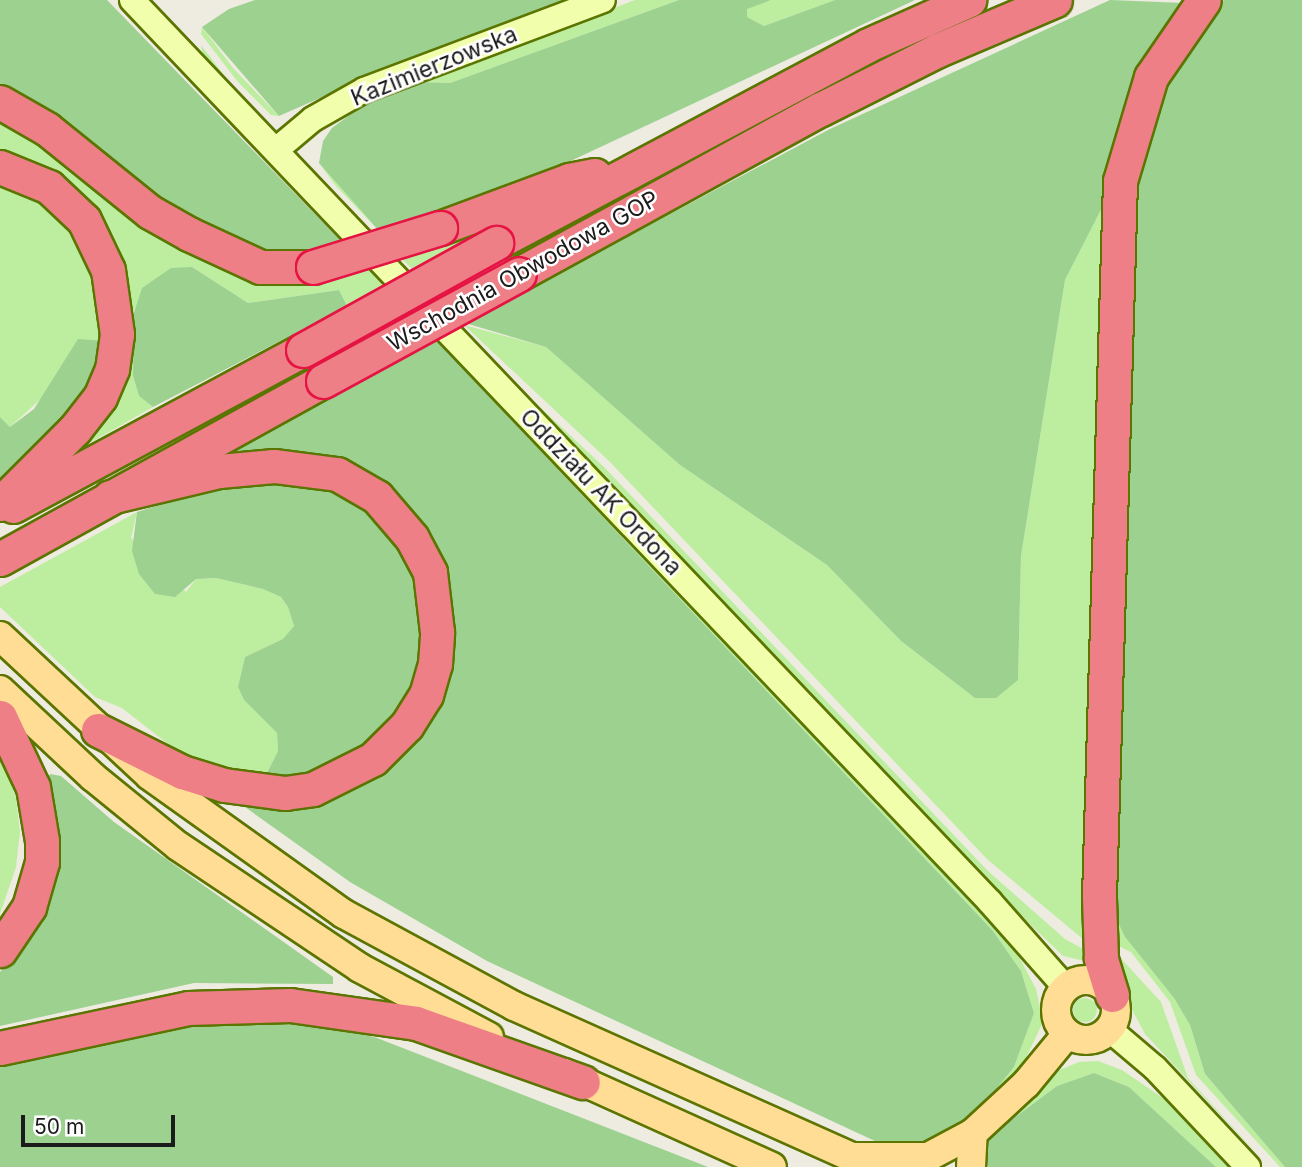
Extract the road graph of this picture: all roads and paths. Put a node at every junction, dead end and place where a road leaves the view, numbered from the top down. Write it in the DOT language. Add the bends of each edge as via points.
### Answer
graph roads {
  1 [pos="132,0"];
  2 [pos="603,0"];
  3 [pos="970,0"];
  4 [pos="1055,0"];
  5 [pos="1203,0"];
  6 [pos="0,102"];
  7 [pos="276,150"];
  8 [pos="0,167"];
  9 [pos="635,167"];
  10 [pos="110,497"];
  11 [pos="0,504"];
  12 [pos="0,512"];
  13 [pos="3,558"];
  14 [pos="0,636"];
  15 [pos="0,690"];
  16 [pos="0,716"];
  17 [pos="98,730"];
  18 [pos="0,950"];
  19 [pos="1066,988"];
  20 [pos="1112,995"];
  21 [pos="1109,1029"];
  22 [pos="1067,1034"];
  23 [pos="0,1048"];
  24 [pos="583,1082"];
  25 [pos="973,1133"];
  26 [pos="863,1162"];
  27 [pos="772,1167"];
  28 [pos="971,1167"];
  29 [pos="1248,1167"];
  1 -- 7 [label="street, Oddziału AK Ordona"];
  2 -- 7 [label="street, Kazimierzowska" via="365,90 313,119"];
  3 -- 9 [label="highway, Wschodnia Obwodowa GOP" via="868,46"];
  4 -- 10 [label="highway, Wschodnia Obwodowa GOP, bridge" via="938,50 821,109"];
  5 -- 20 [label="highway" via="1168,47 1146,88 1120,181 1099,897 1101,958"];
  6 -- 9 [label="highway, bridge" via="47,129 139,205 260,268 313,267 440,228 569,180"];
  7 -- 19 [label="street, Oddziału AK Ordona" via="990,902"];
  8 -- 11 [label="highway" via="49,187 84,220 108,270 117,334 112,369 100,397 75,429"];
  9 -- 12 [label="highway, Wschodnia Obwodowa GOP, bridge"];
  10 -- 13 [label="highway, Wschodnia Obwodowa GOP"];
  10 -- 17 [label="highway" via="219,471 274,466 337,474 377,497 412,538 430,572 437,632 435,664 426,695 408,724 373,759 347,776 313,789 285,793 225,785 182,772"];
  14 -- 17 [label="main road"];
  15 -- 24 [label="main road" via="93,777 178,846 271,911 393,986"];
  16 -- 18 [label="highway" via="33,787 42,841 42,862 29,906"];
  17 -- 26 [label="main road" via="185,803 344,915 514,1006"];
  19 -- 20 [label="main road" via="1091,981"];
  19 -- 22 [label="main road" via="1056,1009"];
  20 -- 21 [label="main road" via="1116,1011"];
  21 -- 22 [label="main road" via="1092,1040"];
  21 -- 29 [label="street" via="1155,1068"];
  22 -- 25 [label="main road" via="1026,1084"];
  23 -- 24 [label="highway" via="188,1008 289,1005 416,1023"];
  24 -- 27 [label="main road"];
  25 -- 26 [label="main road" via="928,1157"];
  25 -- 28 [label="main road"];
}
